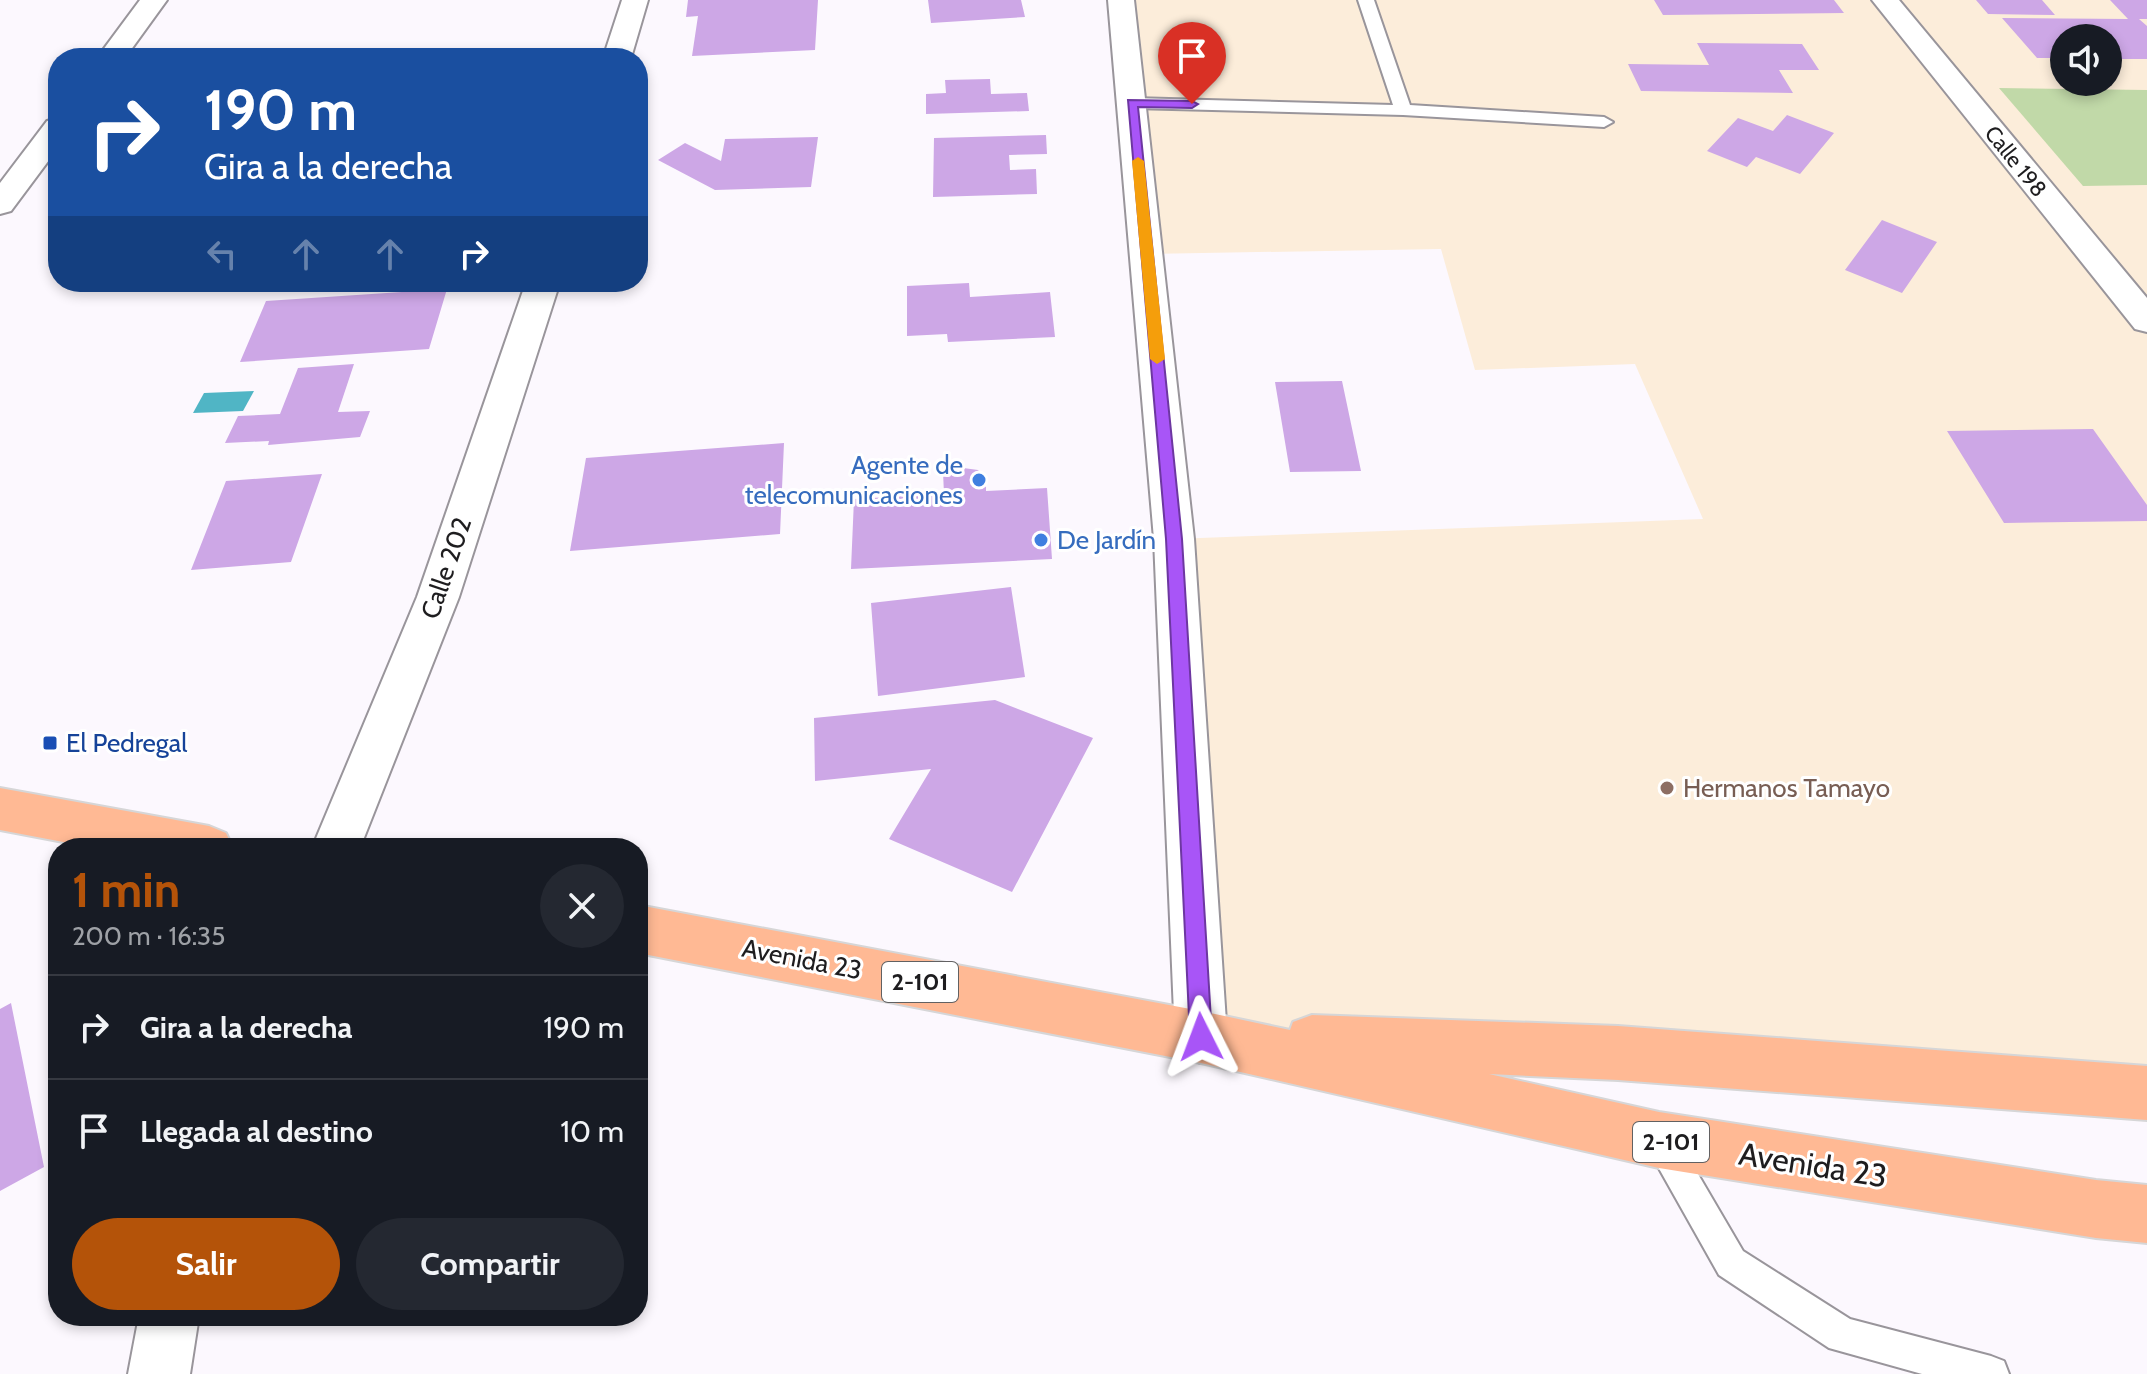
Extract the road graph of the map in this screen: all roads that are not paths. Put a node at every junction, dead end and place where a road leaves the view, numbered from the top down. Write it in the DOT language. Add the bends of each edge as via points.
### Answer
graph roads {
  1 [pos="154,0"];
  2 [pos="635,0"];
  3 [pos="1121,0"];
  4 [pos="1366,0"];
  5 [pos="1885,0"];
  6 [pos="118,48"];
  7 [pos="620,48"];
  8 [pos="1132,103"];
  9 [pos="1403,110"];
  10 [pos="1604,122"];
  11 [pos="48,140"];
  12 [pos="0,204"];
  13 [pos="540,292"];
  14 [pos="2147,321"];
  15 [pos="0,809"];
  16 [pos="155,838"];
  17 [pos="340,838"];
  18 [pos="648,931"];
  19 [pos="1201,1037"];
  20 [pos="2147,1093"];
  21 [pos="1659,1140"];
  22 [pos="2122,1211"];
  23 [pos="2147,1235"];
  24 [pos="167,1326"];
  25 [pos="159,1374"];
  26 [pos="1991,1374"];
  1 -- 6 [label="street"];
  2 -- 7 [label="street"];
  3 -- 8 [label="street"];
  4 -- 9 [label="lane"];
  5 -- 14 [label="street, Calle 198"];
  8 -- 9 [label="lane"];
  8 -- 19 [label="street" via="1174,539"];
  9 -- 10 [label="lane"];
  11 -- 12 [label="street"];
  13 -- 17 [label="street, Calle 202" via="438,597"];
  15 -- 16 [label="main road"];
  18 -- 19 [label="main road, Avenida 23 / 2-101"];
  19 -- 20 [label="main road, Avenida 23 / 2-101" via="1618,1053"];
  19 -- 21 [label="main road, Avenida 23 / 2-101"];
  21 -- 22 [label="main road, Avenida 23 / 2-101"];
  21 -- 26 [label="lane" via="1731,1263 1842,1335"];
  22 -- 23 [label="main road, Avenida 23"];
  24 -- 25 [label="street"];
}
